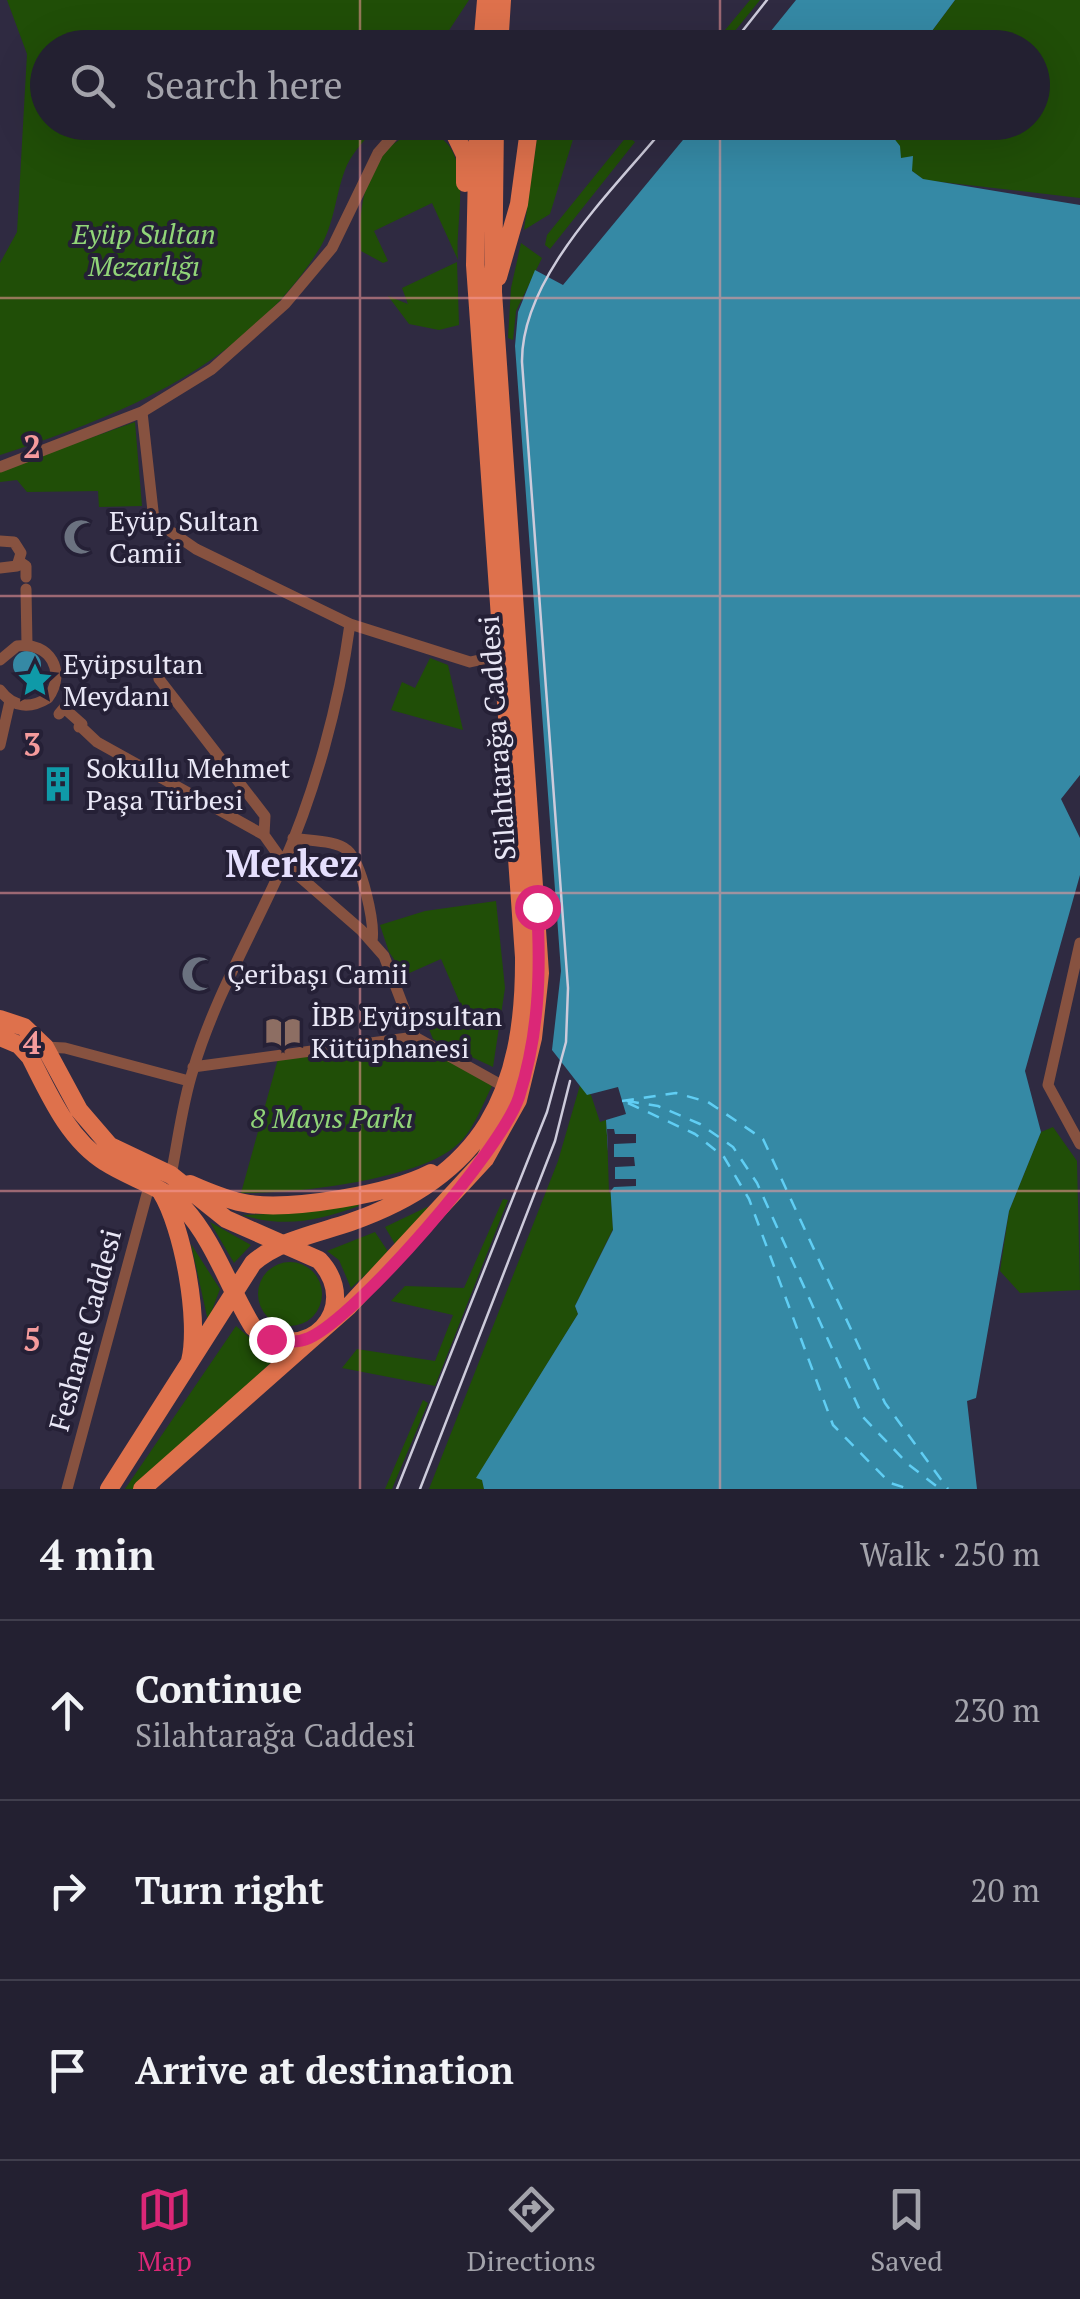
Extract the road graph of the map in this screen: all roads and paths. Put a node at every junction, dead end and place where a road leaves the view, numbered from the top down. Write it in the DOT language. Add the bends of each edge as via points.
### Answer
graph roads {
  1 [pos="486,0"];
  2 [pos="502,0"];
  3 [pos="484,30"];
  4 [pos="500,30"];
  5 [pos="389,140"];
  6 [pos="458,140"];
  7 [pos="477,140"];
  8 [pos="495,140"];
  9 [pos="528,140"];
  10 [pos="475,229"];
  11 [pos="493,292"];
  12 [pos="142,412"];
  13 [pos="0,468"];
  14 [pos="0,541"];
  15 [pos="20,562"];
  16 [pos="0,568"];
  17 [pos="350,624"];
  18 [pos="27,644"];
  19 [pos="2,655"];
  20 [pos="502,655"];
  21 [pos="159,679"];
  22 [pos="0,690"];
  23 [pos="48,698"];
  24 [pos="10,701"];
  25 [pos="0,745"];
  26 [pos="264,835"];
  27 [pos="293,838"];
  28 [pos="284,863"];
  29 [pos="372,941"];
  30 [pos="1080,943"];
  31 [pos="0,1019"];
  32 [pos="0,1037"];
  33 [pos="414,1037"];
  34 [pos="45,1047"];
  35 [pos="194,1067"];
  36 [pos="190,1082"];
  37 [pos="504,1086"];
  38 [pos="1080,1144"];
  39 [pos="464,1158"];
  40 [pos="171,1175"];
  41 [pos="152,1184"];
  42 [pos="285,1245"];
  43 [pos="237,1290"];
  44 [pos="319,1333"];
  45 [pos="188,1366"];
  46 [pos="68,1489"];
  47 [pos="109,1489"];
  48 [pos="142,1489"];
  1 -- 3 [label="main road"];
  2 -- 4 [label="main road"];
  5 -- 12 [label="street" via="332,248 285,304 212,369"];
  6 -- 10 [label="main road"];
  7 -- 10 [label="main road, Silahtarağa Caddesi"];
  8 -- 11 [label="main road, Silahtarağa Caddesi"];
  9 -- 11 [label="main road" via="519,204"];
  10 -- 20 [label="main road, Silahtarağa Caddesi"];
  11 -- 44 [label="main road, Silahtarağa Caddesi" via="539,938 534,1038 499,1140 399,1256"];
  12 -- 13 [label="street"];
  12 -- 17 [label="street" via="154,520 210,557"];
  14 -- 15 [label="street" via="17,544"];
  15 -- 16 [label="street"];
  15 -- 18 [label="street" via="26,566"];
  17 -- 20 [label="street" via="470,662"];
  17 -- 27 [label="street" via="344,670"];
  18 -- 19 [label="street"];
  18 -- 23 [label="street" via="53,660 57,680"];
  20 -- 37 [label="main road, Silahtarağa Caddesi" via="524,957"];
  21 -- 26 [label="street" via="265,816"];
  22 -- 24 [label="street"];
  23 -- 24 [label="street" via="29,706"];
  23 -- 26 [label="street" via="112,750"];
  24 -- 25 [label="street"];
  26 -- 28 [label="street"];
  27 -- 28 [label="street"];
  27 -- 29 [label="street" via="350,854 374,922"];
  28 -- 29 [label="street"];
  28 -- 35 [label="street"];
  29 -- 33 [label="street" via="398,986"];
  30 -- 38 [label="street" via="1048,1085"];
  31 -- 34 [label="main road" via="24,1028"];
  32 -- 41 [label="main road" via="30,1057 85,1147"];
  33 -- 35 [label="street"];
  33 -- 37 [label="street"];
  34 -- 36 [label="street"];
  34 -- 40 [label="main road" via="100,1138 123,1156"];
  35 -- 36 [label="street"];
  36 -- 40 [label="street"];
  37 -- 39 [label="main road, Silahtarağa Caddesi"];
  39 -- 40 [label="main road" via="406,1184 268,1206 220,1196"];
  39 -- 42 [label="main road, Silahtarağa Caddesi" via="406,1199"];
  40 -- 42 [label="main road" via="226,1219"];
  41 -- 43 [label="main road" via="186,1211"];
  41 -- 45 [label="main road" via="164,1195 174,1223 191,1300"];
  41 -- 46 [label="street, Feshane Caddesi"];
  42 -- 43 [label="main road" via="253,1263"];
  42 -- 44 [label="main road" via="330,1271 336,1295"];
  43 -- 44 [label="main road" via="254,1327 271,1339 297,1342"];
  43 -- 45 [label="main road"];
  44 -- 48 [label="main road, Silahtarağa Caddesi"];
  45 -- 47 [label="main road"];
}
